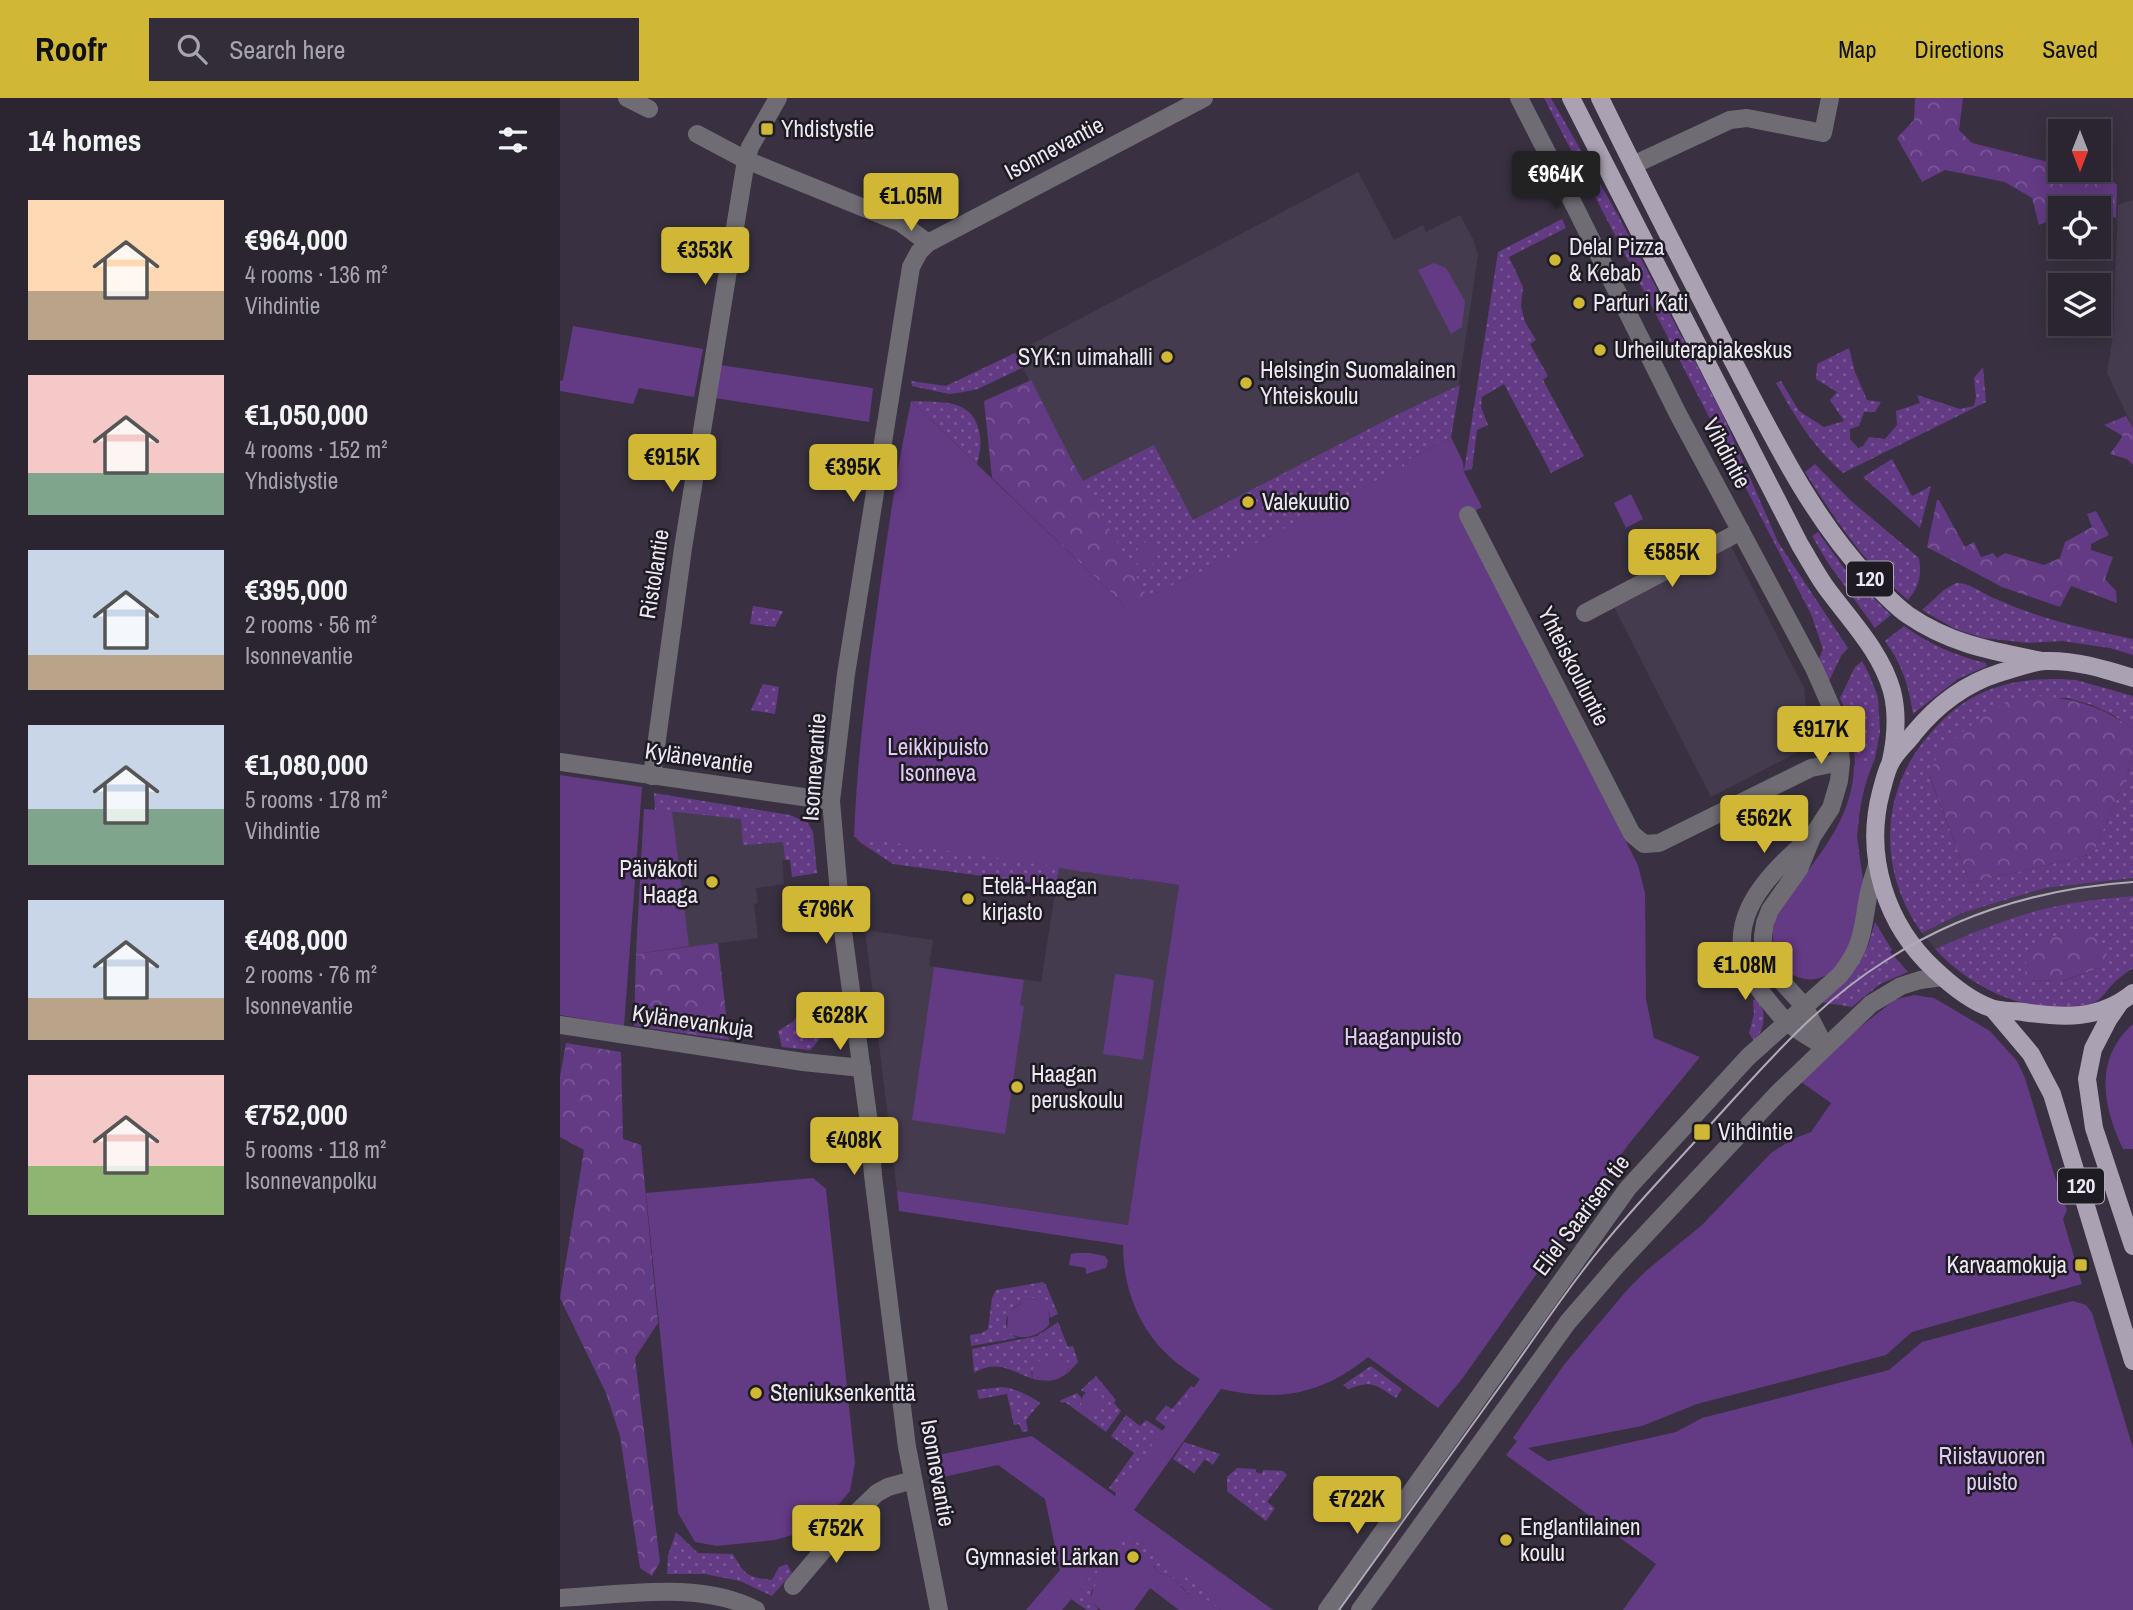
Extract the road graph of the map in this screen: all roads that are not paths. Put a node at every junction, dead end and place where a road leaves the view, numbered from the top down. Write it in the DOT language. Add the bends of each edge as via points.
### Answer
graph roads {
  1 [pos="627,98"];
  2 [pos="778,98"];
  3 [pos="1205,98"];
  4 [pos="1518,98"];
  5 [pos="1571,98"];
  6 [pos="1600,98"];
  7 [pos="1830,98"];
  8 [pos="649,110"];
  9 [pos="697,134"];
  10 [pos="746,159"];
  11 [pos="1633,164"];
  12 [pos="928,243"];
  13 [pos="1468,515"];
  14 [pos="1741,531"];
  15 [pos="1585,613"];
  16 [pos="2042,661"];
  17 [pos="2133,678"];
  18 [pos="1891,761"];
  19 [pos="560,762"];
  20 [pos="1841,762"];
  21 [pos="652,776"];
  22 [pos="831,801"];
  23 [pos="1812,837"];
  24 [pos="1877,864"];
  25 [pos="1943,977"];
  26 [pos="2129,996"];
  27 [pos="1804,1006"];
  28 [pos="1993,1009"];
  29 [pos="1787,1022"];
  30 [pos="560,1025"];
  31 [pos="1825,1047"];
  32 [pos="862,1068"];
  33 [pos="2133,1247"];
  34 [pos="2133,1361"];
  35 [pos="913,1480"];
  36 [pos="793,1586"];
  37 [pos="560,1598"];
  38 [pos="756,1610"];
  39 [pos="939,1610"];
  40 [pos="1327,1610"];
  41 [pos="1360,1610"];
  1 -- 8 [label="street"];
  2 -- 10 [label="street, Ristolantie"];
  3 -- 12 [label="street, Isonnevantie"];
  4 -- 14 [label="street, Vihdintie"];
  5 -- 18 [label="main road, Vihdintie / 120" via="1800,545 1884,668 1895,713"];
  6 -- 11 [label="main road, 120"];
  7 -- 11 [label="street" via="1823,133 1747,118 1730,120"];
  9 -- 10 [label="street"];
  10 -- 12 [label="street" via="901,223"];
  10 -- 21 [label="street, Ristolantie" via="683,548"];
  11 -- 16 [label="main road, 120" via="1779,447 1826,527 1857,565 1905,613 1949,638"];
  12 -- 22 [label="street, Isonnevantie" via="911,267 848,660"];
  13 -- 20 [label="street, Yhteiskouluntie" via="1632,834 1644,844 1659,843 1811,768"];
  14 -- 15 [label="street"];
  14 -- 20 [label="street, Vihdintie" via="1826,694 1837,720"];
  16 -- 17 [label="main road" via="2088,664"];
  16 -- 18 [label="main road" via="1969,685 1949,698"];
  18 -- 24 [label="main road" via="1875,824"];
  19 -- 21 [label="street, Kylänevantie"];
  20 -- 23 [label="street, Vihdintie" via="1831,808"];
  21 -- 22 [label="street, Kylänevantie"];
  22 -- 32 [label="street, Isonnevantie"];
  23 -- 27 [label="street, Vihdintie" via="1799,869 1770,910 1763,936 1773,972"];
  23 -- 29 [label="street, Vihdintie" via="1758,892 1742,930 1748,973"];
  24 -- 25 [label="main road" via="1902,932"];
  24 -- 27 [label="street, Eliel Saarisen tie" via="1857,951 1840,975"];
  25 -- 28 [label="main road"];
  25 -- 31 [label="street" via="1901,986 1883,996"];
  26 -- 28 [label="main road" via="2091,1014 2058,1017"];
  26 -- 33 [label="main road, 120" via="2108,1020 2093,1049 2087,1080 2094,1128"];
  27 -- 29 [label="street, Eliel Saarisen tie"];
  27 -- 31 [label="street, Vihdintie"];
  28 -- 34 [label="main road, 120" via="2031,1054 2052,1094"];
  29 -- 31 [label="street, Vihdintie"];
  29 -- 40 [label="street, Eliel Saarisen tie" via="1731,1074 1610,1211"];
  30 -- 32 [label="street, Kylänevankuja"];
  31 -- 41 [label="street" via="1685,1191 1568,1322"];
  32 -- 35 [label="street, Isonnevantie"];
  35 -- 36 [label="street" via="877,1493"];
  35 -- 39 [label="street, Isonnevantie"];
  37 -- 38 [label="street" via="678,1591 726,1598"];
}
